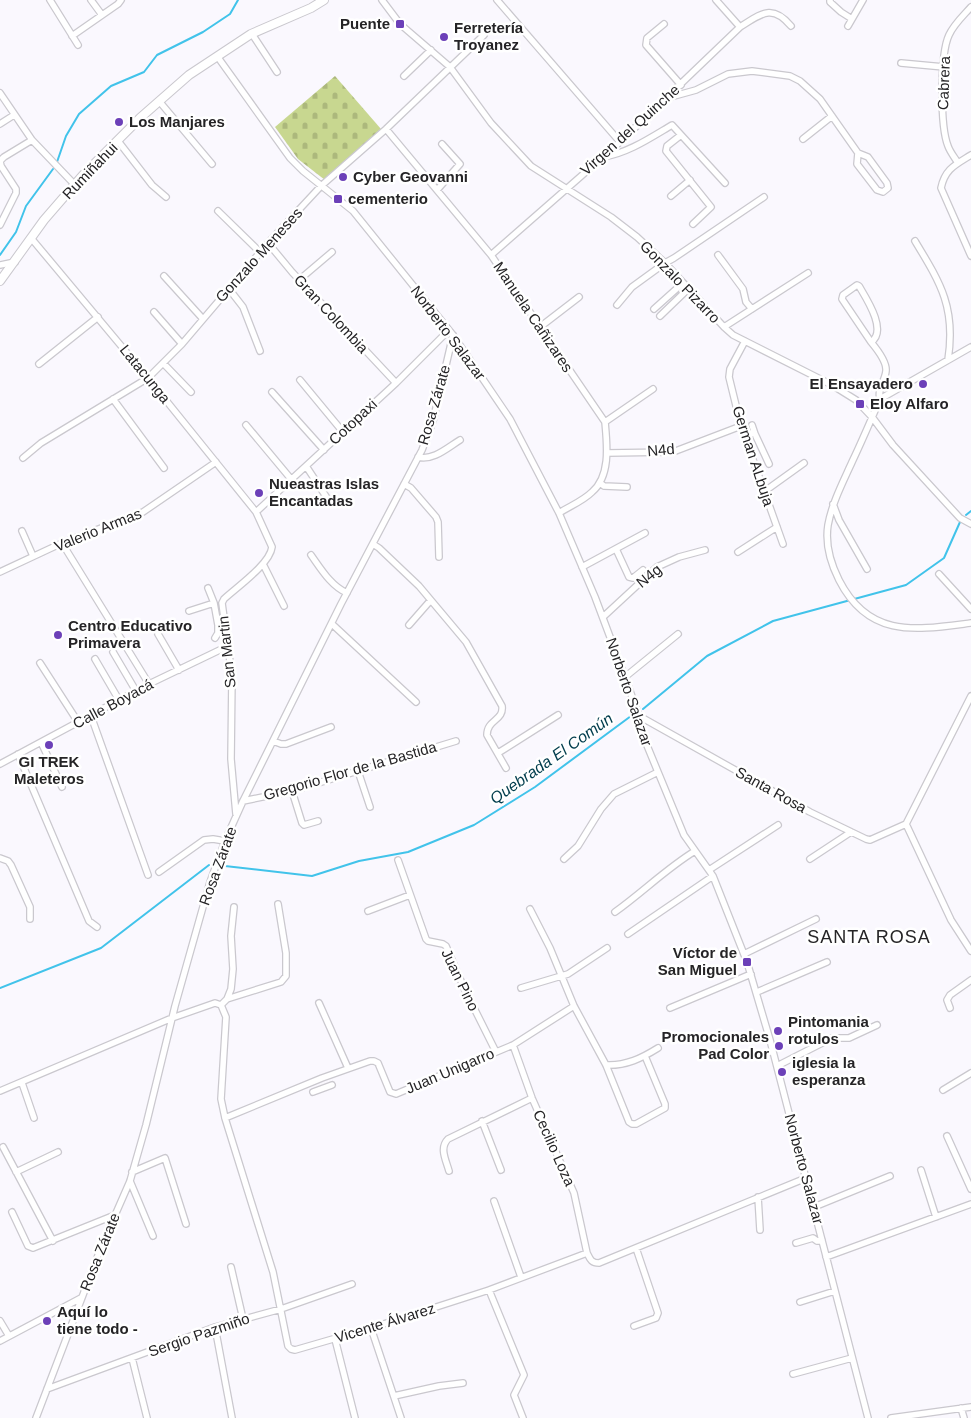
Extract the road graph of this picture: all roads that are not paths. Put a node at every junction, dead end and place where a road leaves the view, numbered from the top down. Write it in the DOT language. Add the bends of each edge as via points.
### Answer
graph roads {
  1 [pos="50,0"];
  2 [pos="91,0"];
  3 [pos="121,0"];
  4 [pos="324,0"];
  5 [pos="382,0"];
  6 [pos="497,0"];
  7 [pos="716,0"];
  8 [pos="830,0"];
  9 [pos="863,0"];
  10 [pos="971,7"];
  11 [pos="102,16"];
  12 [pos="852,19"];
  13 [pos="664,24"];
  14 [pos="791,26"];
  15 [pos="848,26"];
  16 [pos="740,27"];
  17 [pos="252,34"];
  18 [pos="72,36"];
  19 [pos="484,36"];
  20 [pos="78,44"];
  21 [pos="431,50"];
  22 [pos="217,56"];
  23 [pos="901,63"];
  24 [pos="450,67"];
  25 [pos="944,67"];
  26 [pos="277,72"];
  27 [pos="404,76"];
  28 [pos="681,85"];
  29 [pos="0,93"];
  30 [pos="666,98"];
  31 [pos="159,101"];
  32 [pos="14,115"];
  33 [pos="832,116"];
  34 [pos="0,124"];
  35 [pos="386,129"];
  36 [pos="681,134"];
  37 [pos="803,139"];
  38 [pos="32,140"];
  39 [pos="118,142"];
  40 [pos="620,142"];
  41 [pos="442,144"];
  42 [pos="858,153"];
  43 [pos="971,155"];
  44 [pos="601,158"];
  45 [pos="958,163"];
  46 [pos="212,164"];
  47 [pos="690,180"];
  48 [pos="725,183"];
  49 [pos="74,184"];
  50 [pos="321,186"];
  51 [pos="566,188"];
  52 [pos="437,190"];
  53 [pos="671,196"];
  54 [pos="166,197"];
  55 [pos="764,197"];
  56 [pos="218,212"];
  57 [pos="693,224"];
  58 [pos="0,225"];
  59 [pos="31,238"];
  60 [pos="915,241"];
  61 [pos="268,243"];
  62 [pos="260,252"];
  63 [pos="332,252"];
  64 [pos="491,255"];
  65 [pos="718,255"];
  66 [pos="971,256"];
  67 [pos="15,262"];
  68 [pos="665,263"];
  69 [pos="0,265"];
  70 [pos="808,273"];
  71 [pos="164,276"];
  72 [pos="299,280"];
  73 [pos="0,281"];
  74 [pos="683,283"];
  75 [pos="229,289"];
  76 [pos="688,289"];
  77 [pos="579,297"];
  78 [pos="617,305"];
  79 [pos="654,309"];
  80 [pos="752,310"];
  81 [pos="154,312"];
  82 [pos="660,316"];
  83 [pos="98,317"];
  84 [pos="203,319"];
  85 [pos="540,327"];
  86 [pos="724,327"];
  87 [pos="451,333"];
  88 [pos="745,341"];
  89 [pos="871,342"];
  90 [pos="182,344"];
  91 [pos="971,347"];
  92 [pos="260,351"];
  93 [pos="948,360"];
  94 [pos="163,363"];
  95 [pos="39,364"];
  96 [pos="148,378"];
  97 [pos="300,380"];
  98 [pos="396,383"];
  99 [pos="653,389"];
  100 [pos="191,392"];
  101 [pos="272,392"];
  102 [pos="112,399"];
  103 [pos="880,399"];
  104 [pos="872,417"];
  105 [pos="605,422"];
  106 [pos="246,424"];
  107 [pos="752,425"];
  108 [pos="741,426"];
  109 [pos="343,432"];
  110 [pos="743,432"];
  111 [pos="755,434"];
  112 [pos="460,440"];
  113 [pos="324,450"];
  114 [pos="606,453"];
  115 [pos="418,457"];
  116 [pos="23,458"];
  117 [pos="216,462"];
  118 [pos="804,463"];
  119 [pos="769,464"];
  120 [pos="306,466"];
  121 [pos="164,468"];
  122 [pos="292,479"];
  123 [pos="600,483"];
  124 [pos="404,484"];
  125 [pos="627,487"];
  126 [pos="765,491"];
  127 [pos="327,498"];
  128 [pos="834,504"];
  129 [pos="256,512"];
  130 [pos="559,513"];
  131 [pos="971,524"];
  132 [pos="777,527"];
  133 [pos="22,531"];
  134 [pos="645,533"];
  135 [pos="62,543"];
  136 [pos="373,544"];
  137 [pos="783,544"];
  138 [pos="616,548"];
  139 [pos="705,550"];
  140 [pos="738,552"];
  141 [pos="311,555"];
  142 [pos="33,556"];
  143 [pos="439,557"];
  144 [pos="263,564"];
  145 [pos="582,567"];
  146 [pos="867,569"];
  147 [pos="643,570"];
  148 [pos="0,572"];
  149 [pos="939,574"];
  150 [pos="208,588"];
  151 [pos="347,593"];
  152 [pos="430,601"];
  153 [pos="214,603"];
  154 [pos="284,606"];
  155 [pos="971,609"];
  156 [pos="189,611"];
  157 [pos="602,617"];
  158 [pos="971,623"];
  159 [pos="332,624"];
  160 [pos="218,625"];
  161 [pos="225,625"];
  162 [pos="409,625"];
  163 [pos="158,634"];
  164 [pos="678,634"];
  165 [pos="215,638"];
  166 [pos="228,646"];
  167 [pos="113,652"];
  168 [pos="95,660"];
  169 [pos="40,663"];
  170 [pos="179,670"];
  171 [pos="625,677"];
  172 [pos="149,684"];
  173 [pos="136,691"];
  174 [pos="971,696"];
  175 [pos="119,700"];
  176 [pos="416,702"];
  177 [pos="558,715"];
  178 [pos="92,716"];
  179 [pos="639,716"];
  180 [pos="78,722"];
  181 [pos="332,727"];
  182 [pos="273,741"];
  183 [pos="456,741"];
  184 [pos="41,742"];
  185 [pos="498,753"];
  186 [pos="18,754"];
  187 [pos="0,764"];
  188 [pos="506,768"];
  189 [pos="358,771"];
  190 [pos="658,772"];
  191 [pos="62,787"];
  192 [pos="292,791"];
  193 [pos="243,801"];
  194 [pos="370,807"];
  195 [pos="236,816"];
  196 [pos="318,821"];
  197 [pos="906,824"];
  198 [pos="778,825"];
  199 [pos="851,832"];
  200 [pos="225,842"];
  201 [pos="695,851"];
  202 [pos="0,858"];
  203 [pos="810,858"];
  204 [pos="564,859"];
  205 [pos="398,860"];
  206 [pos="709,870"];
  207 [pos="159,872"];
  208 [pos="148,874"];
  209 [pos="713,876"];
  210 [pos="410,895"];
  211 [pos="278,904"];
  212 [pos="234,907"];
  213 [pos="530,909"];
  214 [pos="368,911"];
  215 [pos="616,912"];
  216 [pos="30,918"];
  217 [pos="816,919"];
  218 [pos="97,927"];
  219 [pos="628,934"];
  220 [pos="971,938"];
  221 [pos="965,941"];
  222 [pos="607,948"];
  223 [pos="971,951"];
  224 [pos="744,954"];
  225 [pos="827,962"];
  226 [pos="751,974"];
  227 [pos="562,976"];
  228 [pos="971,980"];
  229 [pos="521,988"];
  230 [pos="757,992"];
  231 [pos="227,999"];
  232 [pos="320,1002"];
  233 [pos="218,1004"];
  234 [pos="574,1006"];
  235 [pos="670,1008"];
  236 [pos="950,1008"];
  237 [pos="172,1018"];
  238 [pos="877,1025"];
  239 [pos="513,1044"];
  240 [pos="658,1048"];
  241 [pos="496,1052"];
  242 [pos="645,1056"];
  243 [pos="606,1065"];
  244 [pos="777,1066"];
  245 [pos="348,1068"];
  246 [pos="971,1073"];
  247 [pos="322,1078"];
  248 [pos="22,1083"];
  249 [pos="332,1085"];
  250 [pos="325,1087"];
  251 [pos="942,1090"];
  252 [pos="0,1091"];
  253 [pos="313,1092"];
  254 [pos="532,1098"];
  255 [pos="34,1118"];
  256 [pos="225,1118"];
  257 [pos="482,1121"];
  258 [pos="947,1136"];
  259 [pos="3,1146"];
  260 [pos="58,1152"];
  261 [pos="500,1170"];
  262 [pos="921,1170"];
  263 [pos="449,1171"];
  264 [pos="16,1172"];
  265 [pos="132,1172"];
  266 [pos="890,1176"];
  267 [pos="806,1178"];
  268 [pos="130,1181"];
  269 [pos="971,1189"];
  270 [pos="758,1198"];
  271 [pos="494,1201"];
  272 [pos="971,1204"];
  273 [pos="814,1207"];
  274 [pos="12,1212"];
  275 [pos="115,1215"];
  276 [pos="936,1217"];
  277 [pos="186,1224"];
  278 [pos="760,1230"];
  279 [pos="153,1236"];
  280 [pos="53,1240"];
  281 [pos="822,1240"];
  282 [pos="796,1243"];
  283 [pos="636,1248"];
  284 [pos="587,1253"];
  285 [pos="826,1257"];
  286 [pos="231,1267"];
  287 [pos="521,1277"];
  288 [pos="352,1284"];
  289 [pos="489,1290"];
  290 [pos="835,1292"];
  291 [pos="81,1298"];
  292 [pos="800,1302"];
  293 [pos="281,1309"];
  294 [pos="243,1319"];
  295 [pos="0,1321"];
  296 [pos="634,1326"];
  297 [pos="215,1328"];
  298 [pos="371,1328"];
  299 [pos="9,1336"];
  300 [pos="335,1339"];
  301 [pos="0,1341"];
  302 [pos="132,1358"];
  303 [pos="852,1358"];
  304 [pos="793,1374"];
  305 [pos="463,1383"];
  306 [pos="47,1389"];
  307 [pos="394,1396"];
  308 [pos="971,1407"];
  309 [pos="961,1408"];
  310 [pos="36,1418"];
  311 [pos="147,1418"];
  312 [pos="232,1418"];
  313 [pos="355,1418"];
  314 [pos="401,1418"];
  315 [pos="523,1418"];
  316 [pos="868,1418"];
  317 [pos="891,1418"];
  318 [pos="964,1418"];
  1 -- 18 [label="street"];
  2 -- 11 [label="street"];
  3 -- 11 [label="street"];
  4 -- 17 [label="street, Rumiñahui"];
  5 -- 21 [label="street, Gonzalo Pizarro" via="400,24"];
  6 -- 40 [label="street"];
  7 -- 16 [label="street"];
  8 -- 12 [label="street"];
  9 -- 12 [label="street"];
  10 -- 25 [label="street, Cabrera" via="949,34"];
  11 -- 18 [label="street"];
  12 -- 15 [label="street"];
  13 -- 28 [label="street" via="647,38 646,45"];
  14 -- 16 [label="street, Virgen del Quinche" via="781,16 766,12"];
  16 -- 28 [label="street, Virgen del Quinche"];
  17 -- 22 [label="street, Rumiñahui"];
  17 -- 26 [label="street"];
  18 -- 20 [label="street"];
  19 -- 24 [label="street, Gonzalo Meneses"];
  21 -- 24 [label="street, Gonzalo Pizarro"];
  21 -- 27 [label="street"];
  22 -- 31 [label="street, Rumiñahui" via="188,75"];
  22 -- 50 [label="street, Norberto Salazar" via="290,158"];
  23 -- 25 [label="street"];
  24 -- 35 [label="street, Gonzalo Meneses"];
  24 -- 51 [label="street, Gonzalo Pizarro" via="491,123 531,166"];
  25 -- 45 [label="street, Cabrera" via="943,123 948,147"];
  28 -- 30 [label="street, Virgen del Quinche"];
  29 -- 32 [label="street"];
  30 -- 33 [label="street" via="696,90 728,74 774,72 800,80"];
  30 -- 40 [label="street, Virgen del Quinche"];
  31 -- 39 [label="street, Rumiñahui"];
  31 -- 46 [label="street"];
  32 -- 34 [label="street"];
  32 -- 38 [label="street"];
  33 -- 37 [label="street"];
  33 -- 42 [label="street"];
  35 -- 50 [label="street, Gonzalo Meneses"];
  35 -- 52 [label="street, Manuela Cañizares"];
  36 -- 44 [label="street" via="672,125 632,148"];
  36 -- 47 [label="street" via="667,146 666,152"];
  36 -- 48 [label="street"];
  38 -- 49 [label="street"];
  38 -- 58 [label="street" via="0,162 16,189"];
  39 -- 49 [label="street, Rumiñahui"];
  39 -- 54 [label="street"];
  40 -- 44 [label="street, Virgen del Quinche"];
  41 -- 52 [label="street" via="460,164"];
  42 -- 42 [label="street" via="857,164 877,190 883,192 888,188 887,183 868,157"];
  43 -- 45 [label="street"];
  44 -- 51 [label="street, Virgen del Quinche"];
  45 -- 66 [label="street" via="949,170 941,188"];
  47 -- 53 [label="street"];
  47 -- 57 [label="street" via="712,207"];
  49 -- 59 [label="street, Rumiñahui"];
  50 -- 61 [label="street, Gonzalo Meneses"];
  50 -- 87 [label="street, Norberto Salazar" via="353,211"];
  51 -- 64 [label="street, Virgen del Quinche"];
  51 -- 68 [label="street, Gonzalo Pizarro" via="611,217"];
  52 -- 64 [label="street, Manuela Cañizares"];
  55 -- 68 [label="street"];
  56 -- 62 [label="street"];
  59 -- 67 [label="street, Rumiñahui"];
  59 -- 83 [label="street, Latacunga"];
  60 -- 93 [label="street" via="945,296 950,346"];
  61 -- 62 [label="street, Gonzalo Meneses"];
  61 -- 72 [label="street, Gran Colombia"];
  62 -- 75 [label="street, Gonzalo Meneses"];
  63 -- 72 [label="street"];
  64 -- 85 [label="street, Manuela Cañizares"];
  65 -- 80 [label="street" via="743,289"];
  67 -- 69 [label="street"];
  67 -- 73 [label="street, Rumiñahui"];
  68 -- 74 [label="street, Gonzalo Pizarro"];
  68 -- 78 [label="street" via="632,287"];
  70 -- 80 [label="street"];
  71 -- 84 [label="street"];
  72 -- 98 [label="street, Gran Colombia"];
  74 -- 76 [label="street, Gonzalo Pizarro"];
  74 -- 79 [label="street"];
  75 -- 84 [label="street, Gonzalo Meneses"];
  75 -- 92 [label="street" via="243,307"];
  76 -- 82 [label="street"];
  76 -- 86 [label="street, Gonzalo Pizarro"];
  77 -- 85 [label="street"];
  80 -- 86 [label="street"];
  81 -- 90 [label="street"];
  83 -- 95 [label="street"];
  83 -- 96 [label="street, Latacunga"];
  84 -- 90 [label="street, Gonzalo Meneses"];
  85 -- 105 [label="street, Manuela Cañizares"];
  86 -- 88 [label="street, Gonzalo Pizarro"];
  87 -- 98 [label="street, Cotopaxi"];
  87 -- 115 [label="street, Rosa Zárate" via="433,421"];
  87 -- 130 [label="street, Norberto Salazar" via="510,419"];
  88 -- 104 [label="street, Gonzalo Pizarro" via="844,392"];
  88 -- 108 [label="street, German ALbuja" via="729,377"];
  89 -- 89 [label="street" via="877,325 873,311 857,285 842,297"];
  89 -- 103 [label="street" via="886,370"];
  90 -- 94 [label="street, Gonzalo Meneses"];
  91 -- 93 [label="street"];
  93 -- 103 [label="street"];
  94 -- 96 [label="street, Gonzalo Meneses"];
  94 -- 100 [label="street"];
  96 -- 102 [label="street, Gonzalo Meneses"];
  96 -- 117 [label="street, Latacunga"];
  97 -- 109 [label="street"];
  98 -- 109 [label="street, Cotopaxi"];
  99 -- 105 [label="street"];
  101 -- 113 [label="street"];
  102 -- 116 [label="street, Gonzalo Meneses"];
  102 -- 121 [label="street"];
  103 -- 104 [label="street"];
  104 -- 128 [label="street"];
  104 -- 131 [label="street, Gonzalo Pizarro" via="893,445 960,518"];
  105 -- 114 [label="street"];
  106 -- 122 [label="street"];
  107 -- 111 [label="street"];
  108 -- 110 [label="street, German ALbuja"];
  108 -- 114 [label="street, N4d" via="673,452"];
  109 -- 113 [label="street, Cotopaxi"];
  110 -- 111 [label="street"];
  110 -- 126 [label="street, German ALbuja"];
  111 -- 119 [label="street"];
  112 -- 115 [label="street" via="432,457"];
  113 -- 120 [label="street, Cotopaxi"];
  114 -- 123 [label="street"];
  115 -- 124 [label="street, Rosa Zárate"];
  117 -- 129 [label="street, Latacunga"];
  117 -- 135 [label="street, Valerio Armas" via="143,512"];
  118 -- 126 [label="street"];
  120 -- 122 [label="street, Cotopaxi"];
  120 -- 127 [label="street"];
  122 -- 129 [label="street, Cotopaxi"];
  123 -- 125 [label="street"];
  123 -- 130 [label="street" via="593,492"];
  124 -- 136 [label="street, Rosa Zárate"];
  124 -- 143 [label="street" via="436,517"];
  126 -- 132 [label="street, German ALbuja"];
  128 -- 146 [label="street" via="839,520"];
  128 -- 158 [label="street" via="828,528 829,552 836,575 854,604 875,619 912,630"];
  129 -- 144 [label="street" via="272,547"];
  130 -- 145 [label="street, Norberto Salazar"];
  132 -- 137 [label="street, German ALbuja"];
  132 -- 140 [label="street"];
  133 -- 142 [label="street"];
  134 -- 138 [label="street"];
  135 -- 142 [label="street, Valerio Armas"];
  135 -- 172 [label="street"];
  136 -- 151 [label="street, Rosa Zárate"];
  136 -- 152 [label="street" via="419,586"];
  138 -- 145 [label="street"];
  138 -- 147 [label="street" via="629,577 633,578"];
  139 -- 157 [label="street, N4g" via="657,567"];
  141 -- 151 [label="street" via="334,584"];
  142 -- 148 [label="street, Valerio Armas"];
  144 -- 154 [label="street"];
  144 -- 161 [label="street, San Martin" via="224,599"];
  145 -- 157 [label="street, Norberto Salazar"];
  149 -- 155 [label="street"];
  150 -- 153 [label="street"];
  151 -- 159 [label="street, Rosa Zárate"];
  152 -- 162 [label="street"];
  152 -- 185 [label="street" via="466,642 502,706 500,716 491,722 487,730"];
  153 -- 156 [label="street"];
  153 -- 160 [label="street"];
  157 -- 171 [label="street, Norberto Salazar"];
  159 -- 176 [label="street"];
  159 -- 182 [label="street, Rosa Zárate"];
  160 -- 161 [label="street"];
  160 -- 165 [label="street"];
  161 -- 166 [label="street, San Martin"];
  163 -- 170 [label="street"];
  164 -- 171 [label="street"];
  166 -- 170 [label="street, Calle Boyacá"];
  166 -- 195 [label="street, San Martin" via="232,676 231,759"];
  167 -- 173 [label="street"];
  168 -- 175 [label="street"];
  169 -- 180 [label="street"];
  170 -- 172 [label="street, Calle Boyacá"];
  171 -- 179 [label="street, Norberto Salazar"];
  172 -- 173 [label="street, Calle Boyacá"];
  173 -- 175 [label="street, Calle Boyacá"];
  174 -- 197 [label="street"];
  175 -- 178 [label="street, Calle Boyacá"];
  177 -- 185 [label="street"];
  178 -- 180 [label="street, Calle Boyacá"];
  178 -- 208 [label="street"];
  179 -- 190 [label="street, Norberto Salazar"];
  179 -- 199 [label="street, Santa Rosa"];
  180 -- 184 [label="street, Calle Boyacá"];
  181 -- 182 [label="street" via="286,744"];
  182 -- 193 [label="street, Rosa Zárate"];
  183 -- 189 [label="street, Gregorio Flor de la Bastida"];
  184 -- 186 [label="street, Calle Boyacá"];
  184 -- 191 [label="street"];
  185 -- 188 [label="street"];
  186 -- 187 [label="street, Calle Boyacá"];
  186 -- 218 [label="street" via="89,921"];
  189 -- 192 [label="street, Gregorio Flor de la Bastida"];
  189 -- 194 [label="street"];
  190 -- 201 [label="street, Norberto Salazar" via="684,835"];
  190 -- 204 [label="street" via="614,794 578,846"];
  192 -- 193 [label="street, Gregorio Flor de la Bastida"];
  192 -- 196 [label="street" via="302,823"];
  193 -- 195 [label="street, Rosa Zárate"];
  195 -- 200 [label="street, Rosa Zárate"];
  197 -- 199 [label="street, Santa Rosa" via="870,840"];
  197 -- 221 [label="street" via="951,920"];
  198 -- 206 [label="street"];
  199 -- 203 [label="street"];
  200 -- 207 [label="street" via="204,840"];
  200 -- 237 [label="street, Rosa Zárate" via="210,882"];
  201 -- 206 [label="street, Norberto Salazar"];
  201 -- 215 [label="street"];
  202 -- 216 [label="street" via="11,865 29,905"];
  205 -- 210 [label="street, Juan Pino"];
  206 -- 209 [label="street, Norberto Salazar"];
  209 -- 219 [label="street"];
  209 -- 224 [label="street, Norberto Salazar"];
  210 -- 214 [label="street"];
  210 -- 241 [label="street, Juan Pino" via="426,939 446,946"];
  211 -- 231 [label="street" via="286,953 286,976 281,982"];
  212 -- 231 [label="street" via="230,936 233,969"];
  213 -- 227 [label="street"];
  217 -- 224 [label="street"];
  220 -- 221 [label="street"];
  221 -- 223 [label="street"];
  222 -- 227 [label="street"];
  224 -- 226 [label="street, Norberto Salazar"];
  225 -- 230 [label="street"];
  226 -- 230 [label="street, Norberto Salazar"];
  226 -- 235 [label="street"];
  227 -- 229 [label="street"];
  227 -- 234 [label="street"];
  228 -- 236 [label="street" via="947,1000"];
  230 -- 244 [label="street, Norberto Salazar"];
  231 -- 233 [label="street"];
  232 -- 245 [label="street"];
  233 -- 237 [label="street"];
  233 -- 256 [label="street, Vicente Álvarez" via="226,1017 221,1098"];
  234 -- 239 [label="street, Juan Unigarro"];
  234 -- 243 [label="street"];
  237 -- 248 [label="street"];
  237 -- 265 [label="street, Rosa Zárate"];
  238 -- 244 [label="street" via="849,1038 832,1038"];
  239 -- 241 [label="street, Juan Unigarro"];
  239 -- 254 [label="street, Cecilio Loza"];
  240 -- 242 [label="street"];
  241 -- 245 [label="street, Juan Unigarro" via="396,1094 390,1092 378,1063 374,1061"];
  242 -- 243 [label="street" via="621,1066"];
  242 -- 243 [label="street" via="665,1108 636,1124 629,1122"];
  244 -- 267 [label="street, Norberto Salazar"];
  245 -- 247 [label="street, Juan Unigarro"];
  246 -- 251 [label="street"];
  247 -- 250 [label="street"];
  247 -- 256 [label="street, Juan Unigarro"];
  248 -- 252 [label="street"];
  248 -- 255 [label="street"];
  249 -- 250 [label="street"];
  250 -- 253 [label="street"];
  254 -- 257 [label="street"];
  254 -- 284 [label="street, Cecilio Loza" via="574,1193"];
  256 -- 293 [label="street, Vicente Álvarez" via="264,1239"];
  257 -- 261 [label="street"];
  257 -- 263 [label="street" via="444,1143 442,1149"];
  258 -- 269 [label="street"];
  259 -- 264 [label="street"];
  260 -- 264 [label="street"];
  262 -- 276 [label="street"];
  264 -- 280 [label="street"];
  265 -- 268 [label="street, Rosa Zárate"];
  265 -- 277 [label="street" via="165,1158"];
  266 -- 273 [label="street"];
  267 -- 270 [label="street"];
  267 -- 273 [label="street, Norberto Salazar"];
  268 -- 275 [label="street, Rosa Zárate"];
  268 -- 279 [label="street"];
  270 -- 278 [label="street"];
  270 -- 283 [label="street"];
  271 -- 287 [label="street"];
  272 -- 276 [label="street"];
  273 -- 281 [label="street, Norberto Salazar"];
  274 -- 280 [label="street" via="30,1247"];
  275 -- 280 [label="street"];
  275 -- 291 [label="street, Rosa Zárate"];
  276 -- 285 [label="street"];
  281 -- 282 [label="street" via="813,1238"];
  281 -- 285 [label="street, Norberto Salazar"];
  283 -- 284 [label="street" via="599,1263 591,1261"];
  283 -- 296 [label="street" via="658,1314 656,1318"];
  284 -- 287 [label="street, Vicente Álvarez"];
  285 -- 290 [label="street, Norberto Salazar"];
  286 -- 294 [label="street"];
  287 -- 289 [label="street, Vicente Álvarez"];
  288 -- 293 [label="street, Sergio Pazmiño"];
  289 -- 298 [label="street, Vicente Álvarez"];
  289 -- 315 [label="street" via="524,1375 514,1395"];
  290 -- 292 [label="street"];
  290 -- 303 [label="street, Norberto Salazar"];
  291 -- 299 [label="street"];
  291 -- 306 [label="street, Rosa Zárate"];
  293 -- 294 [label="street, Sergio Pazmiño"];
  293 -- 300 [label="street, Vicente Álvarez" via="291,1349"];
  294 -- 297 [label="street, Sergio Pazmiño"];
  295 -- 299 [label="street"];
  297 -- 302 [label="street, Sergio Pazmiño"];
  297 -- 312 [label="street"];
  298 -- 300 [label="street, Vicente Álvarez"];
  298 -- 307 [label="street"];
  299 -- 301 [label="street"];
  300 -- 313 [label="street"];
  302 -- 306 [label="street, Sergio Pazmiño"];
  302 -- 311 [label="street"];
  303 -- 304 [label="street"];
  303 -- 316 [label="street, Norberto Salazar"];
  305 -- 307 [label="street"];
  306 -- 310 [label="street, Rosa Zárate"];
  307 -- 314 [label="street"];
  308 -- 309 [label="street"];
  309 -- 317 [label="street"];
  309 -- 318 [label="street"];
}
